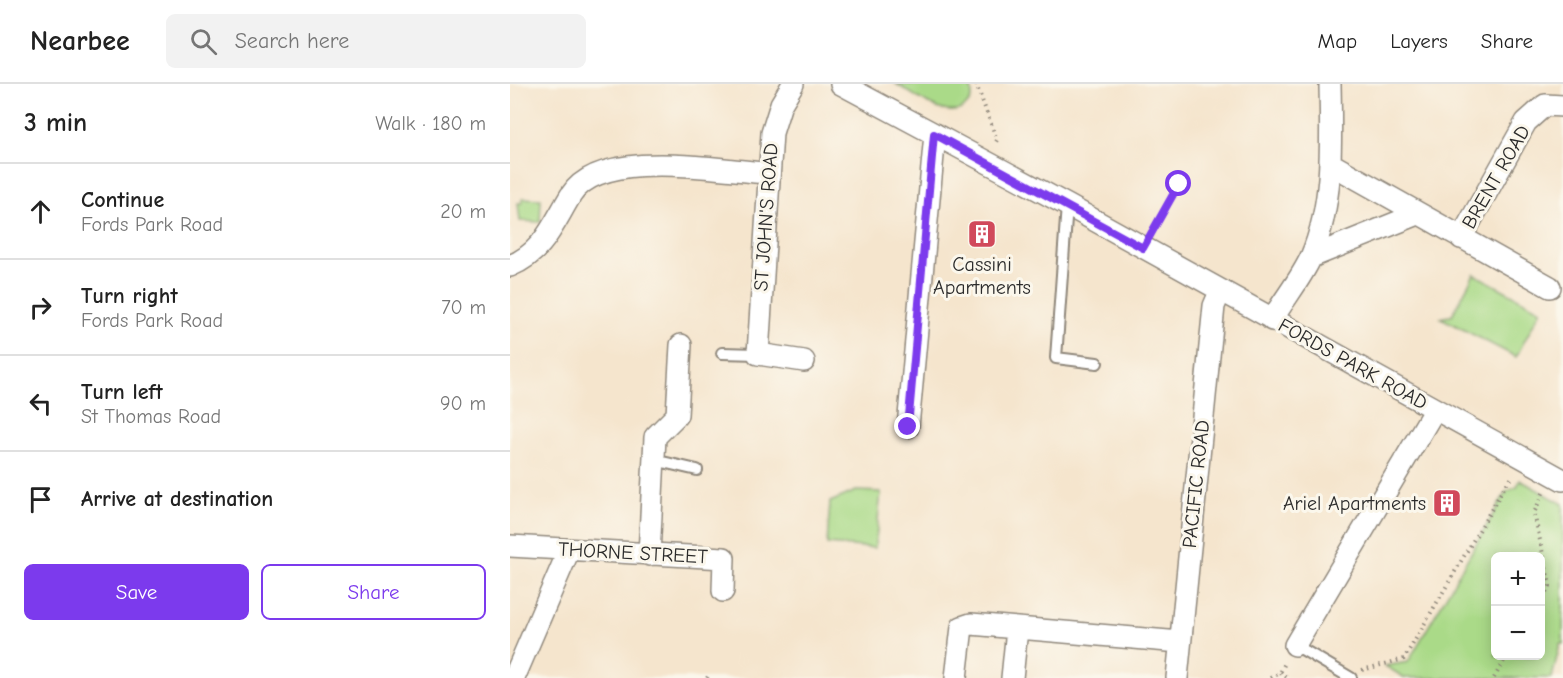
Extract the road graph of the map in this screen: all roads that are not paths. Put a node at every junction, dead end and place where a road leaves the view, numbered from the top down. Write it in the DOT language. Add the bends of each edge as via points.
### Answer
graph roads {
  1 [pos="793,84"];
  2 [pos="1330,84"];
  3 [pos="847,85"];
  4 [pos="1563,106"];
  5 [pos="934,134"];
  6 [pos="1331,164"];
  7 [pos="767,173"];
  8 [pos="1067,205"];
  9 [pos="1419,214"];
  10 [pos="1461,238"];
  11 [pos="1311,257"];
  12 [pos="510,266"];
  13 [pos="1550,287"];
  14 [pos="1220,292"];
  15 [pos="1272,320"];
  16 [pos="681,345"];
  17 [pos="722,353"];
  18 [pos="758,354"];
  19 [pos="804,361"];
  20 [pos="1097,363"];
  21 [pos="1435,409"];
  22 [pos="908,427"];
  23 [pos="654,460"];
  24 [pos="697,470"];
  25 [pos="1557,477"];
  26 [pos="510,546"];
  27 [pos="569,550"];
  28 [pos="649,555"];
  29 [pos="723,591"];
  30 [pos="1017,629"];
  31 [pos="1180,642"];
  32 [pos="1294,645"];
  33 [pos="1355,675"];
  34 [pos="514,678"];
  35 [pos="956,678"];
  36 [pos="1012,678"];
  37 [pos="1176,678"];
  1 -- 7 [label="street, ST JOHN'S ROAD" via="781,104 772,133"];
  2 -- 6 [label="street"];
  3 -- 5 [label="street, FORDS PARK ROAD"];
  4 -- 10 [label="street, BRENT ROAD" via="1545,105 1526,122"];
  5 -- 8 [label="street, FORDS PARK ROAD"];
  5 -- 22 [label="street"];
  6 -- 9 [label="street"];
  6 -- 11 [label="street"];
  7 -- 12 [label="street" via="634,164 609,168 588,178 573,193 540,247"];
  7 -- 18 [label="street, ST JOHN'S ROAD"];
  8 -- 14 [label="street, FORDS PARK ROAD"];
  8 -- 20 [label="lane" via="1056,358"];
  9 -- 10 [label="street"];
  9 -- 11 [label="street"];
  10 -- 13 [label="street"];
  11 -- 15 [label="street"];
  14 -- 15 [label="street, FORDS PARK ROAD"];
  14 -- 31 [label="street, PACIFIC ROAD" via="1215,302"];
  15 -- 21 [label="street, FORDS PARK ROAD"];
  16 -- 23 [label="street" via="677,415 655,437"];
  17 -- 18 [label="lane"];
  18 -- 19 [label="street"];
  21 -- 25 [label="street, FORDS PARK ROAD"];
  21 -- 32 [label="street"];
  23 -- 24 [label="lane"];
  23 -- 28 [label="street"];
  26 -- 27 [label="street, THORNE STREET"];
  27 -- 28 [label="street, THORNE STREET"];
  27 -- 34 [label="street"];
  28 -- 29 [label="street, THORNE STREET" via="724,558"];
  30 -- 31 [label="street"];
  30 -- 35 [label="street" via="971,624 962,627"];
  30 -- 36 [label="street"];
  31 -- 37 [label="street, PACIFIC ROAD"];
  32 -- 33 [label="lane"];
}
